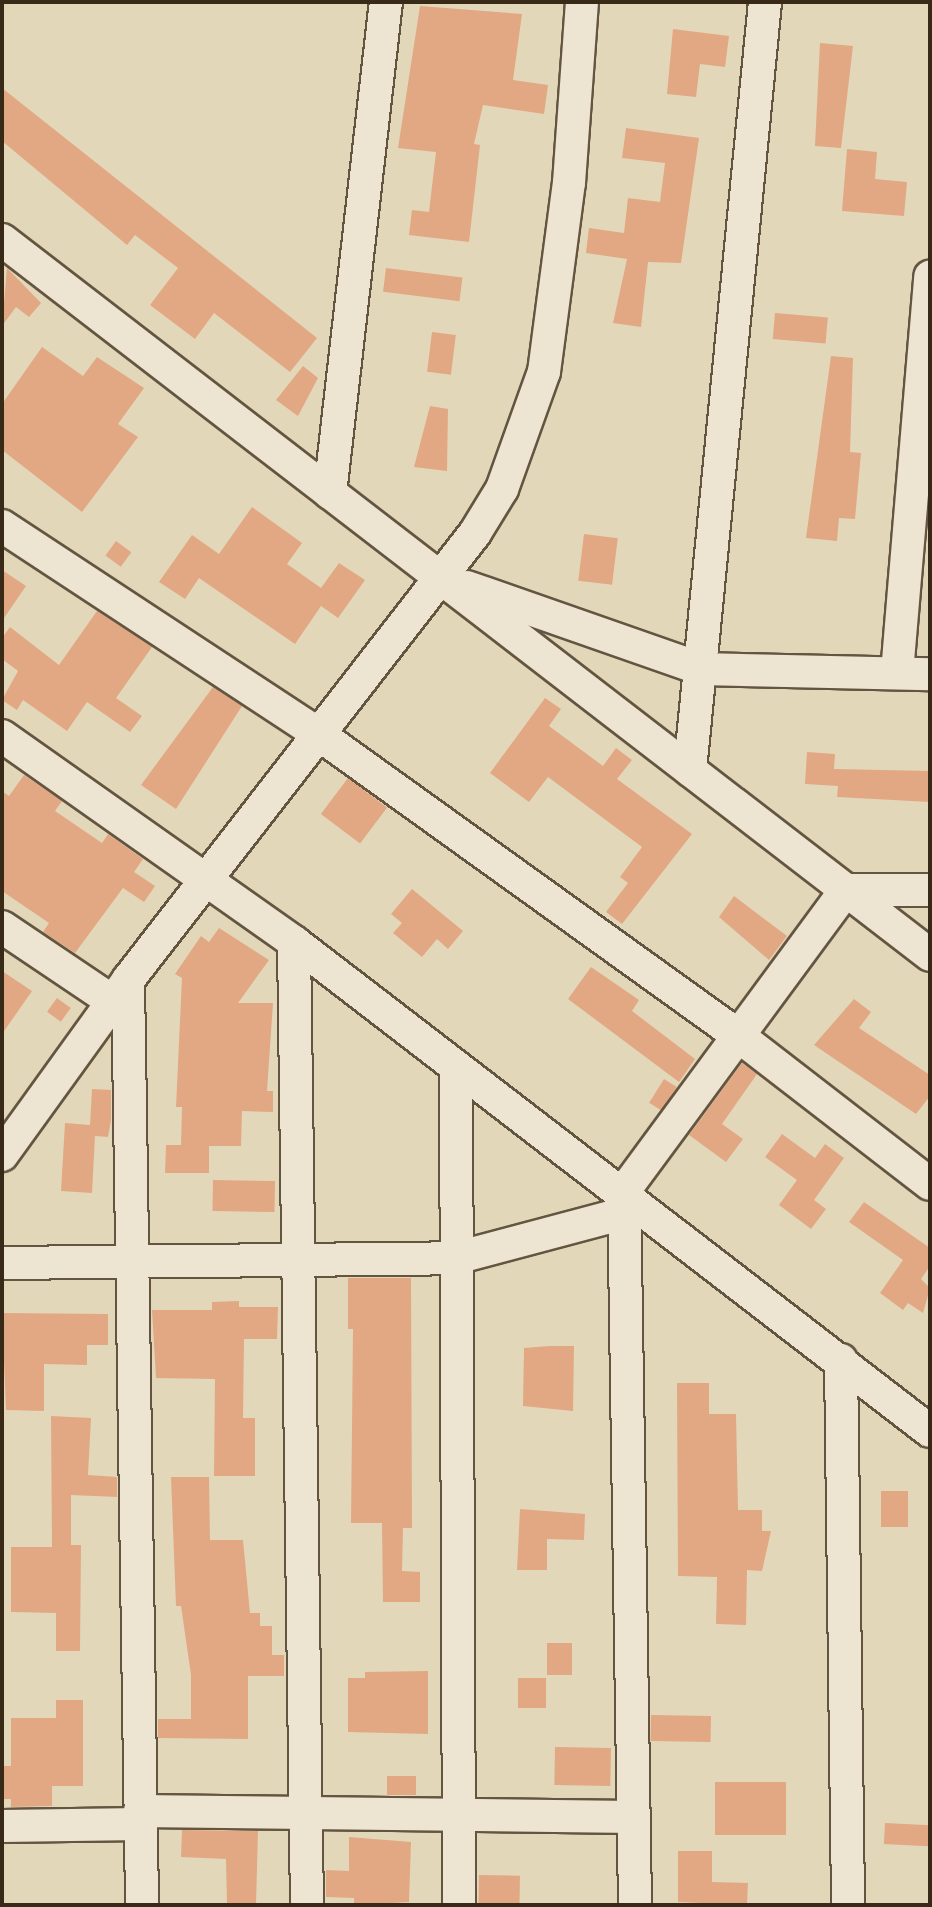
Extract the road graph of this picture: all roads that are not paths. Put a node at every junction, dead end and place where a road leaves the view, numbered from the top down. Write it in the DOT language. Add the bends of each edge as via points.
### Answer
graph roads {
  1 [pos="386,2"];
  2 [pos="582,2"];
  3 [pos="765,2"];
  4 [pos="2,240"];
  5 [pos="930,276"];
  6 [pos="330,493"];
  7 [pos="2,526"];
  8 [pos="439,577"];
  9 [pos="701,669"];
  10 [pos="897,673"];
  11 [pos="930,674"];
  12 [pos="317,733"];
  13 [pos="2,736"];
  14 [pos="690,770"];
  15 [pos="208,881"];
  16 [pos="846,890"];
  17 [pos="930,890"];
  18 [pos="2,927"];
  19 [pos="294,942"];
  20 [pos="930,955"];
  21 [pos="120,990"];
  22 [pos="736,1034"];
  23 [pos="456,1069"];
  24 [pos="2,1153"];
  25 [pos="930,1184"];
  26 [pos="624,1202"];
  27 [pos="456,1258"];
  28 [pos="299,1259"];
  29 [pos="132,1261"];
  30 [pos="2,1263"];
  31 [pos="841,1360"];
  32 [pos="930,1431"];
  33 [pos="306,1813"];
  34 [pos="459,1815"];
  35 [pos="140,1817"];
  36 [pos="634,1817"];
  37 [pos="2,1826"];
  38 [pos="142,1905"];
  39 [pos="307,1905"];
  40 [pos="459,1905"];
  41 [pos="635,1905"];
  42 [pos="848,1905"];
  1 -- 6 [label="street"];
  2 -- 8 [label="street" via="569,183 544,372 502,489"];
  3 -- 9 [label="street"];
  4 -- 6 [label="street"];
  5 -- 10 [label="street"];
  6 -- 8 [label="street"];
  7 -- 12 [label="street"];
  8 -- 9 [label="street"];
  8 -- 12 [label="street"];
  8 -- 14 [label="street"];
  9 -- 10 [label="street"];
  9 -- 14 [label="street"];
  10 -- 11 [label="street"];
  12 -- 15 [label="street"];
  12 -- 22 [label="street"];
  13 -- 15 [label="street"];
  14 -- 16 [label="street"];
  15 -- 19 [label="street"];
  15 -- 21 [label="street"];
  16 -- 17 [label="street"];
  16 -- 20 [label="street"];
  16 -- 22 [label="street"];
  18 -- 21 [label="street"];
  19 -- 23 [label="street"];
  19 -- 28 [label="street"];
  21 -- 24 [label="street"];
  21 -- 29 [label="street"];
  22 -- 25 [label="street"];
  22 -- 26 [label="street"];
  23 -- 26 [label="street"];
  23 -- 27 [label="street"];
  26 -- 27 [label="street"];
  26 -- 31 [label="street"];
  26 -- 36 [label="street"];
  27 -- 28 [label="street"];
  27 -- 34 [label="street"];
  28 -- 29 [label="street"];
  28 -- 33 [label="street"];
  29 -- 30 [label="street"];
  29 -- 35 [label="street"];
  31 -- 32 [label="street"];
  31 -- 42 [label="street"];
  33 -- 34 [label="street"];
  33 -- 35 [label="street"];
  33 -- 39 [label="street"];
  34 -- 36 [label="street"];
  34 -- 40 [label="street"];
  35 -- 37 [label="street"];
  35 -- 38 [label="street"];
  36 -- 41 [label="street"];
}
